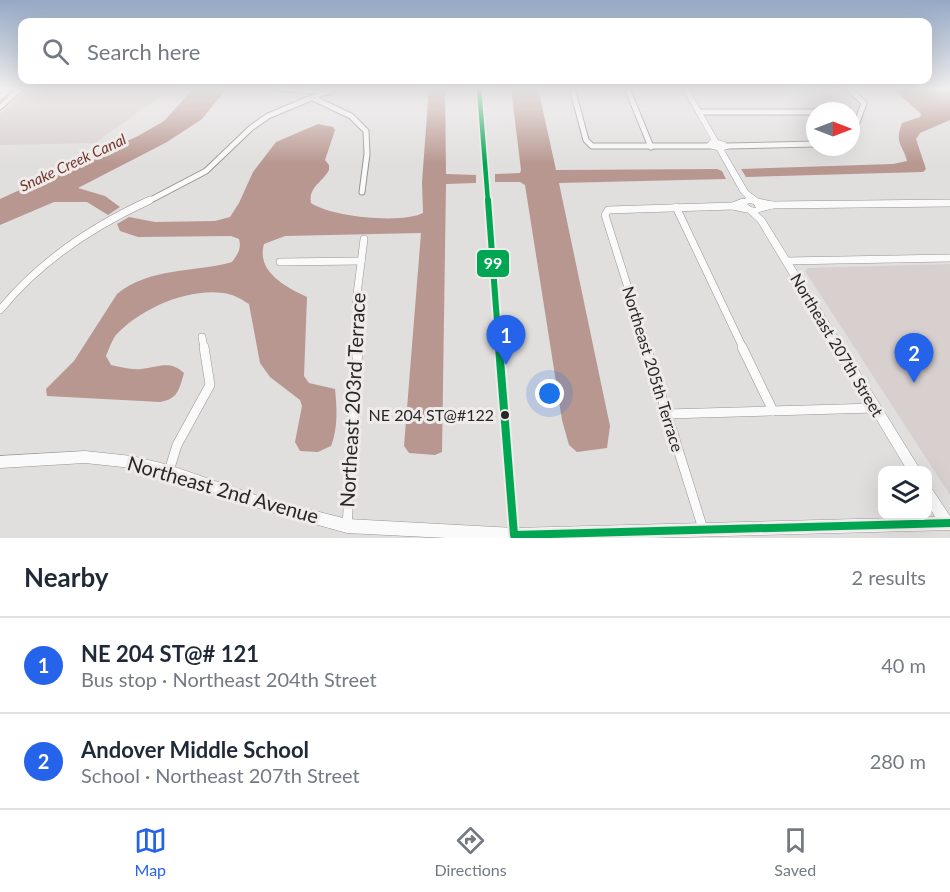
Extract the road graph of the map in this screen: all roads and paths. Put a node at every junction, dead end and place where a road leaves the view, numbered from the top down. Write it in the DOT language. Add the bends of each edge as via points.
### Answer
graph roads {
  1 [pos="277,113"];
  2 [pos="344,113"];
  3 [pos="481,113"];
  4 [pos="579,113"];
  5 [pos="637,113"];
  6 [pos="699,113"];
  7 [pos="713,144"];
  8 [pos="806,144"];
  9 [pos="651,147"];
  10 [pos="723,148"];
  11 [pos="362,192"];
  12 [pos="947,203"];
  13 [pos="752,205"];
  14 [pos="676,207"];
  15 [pos="950,209"];
  16 [pos="364,239"];
  17 [pos="950,258"];
  18 [pos="361,261"];
  19 [pos="786,261"];
  20 [pos="280,262"];
  21 [pos="0,310"];
  22 [pos="202,337"];
  23 [pos="875,408"];
  24 [pos="773,411"];
  25 [pos="667,414"];
  26 [pos="0,462"];
  27 [pos="911,466"];
  28 [pos="169,471"];
  29 [pos="932,500"];
  30 [pos="347,526"];
  31 [pos="949,526"];
  32 [pos="703,529"];
  33 [pos="514,535"];
  1 -- 21 [label="street" via="249,129 208,170 101,226 35,271"];
  2 -- 11 [label="street" via="362,122 369,136"];
  3 -- 33 [label="street"];
  4 -- 9 [label="street" via="586,140 592,146"];
  5 -- 9 [label="street"];
  6 -- 7 [label="street"];
  7 -- 9 [label="street"];
  7 -- 10 [label="street"];
  8 -- 10 [label="street"];
  10 -- 13 [label="street, Northeast 207th Street"];
  12 -- 13 [label="street"];
  12 -- 15 [label="street"];
  13 -- 14 [label="street"];
  13 -- 19 [label="street, Northeast 207th Street"];
  14 -- 24 [label="street"];
  14 -- 25 [label="street, Northeast 205th Terrace" via="608,210 605,215"];
  16 -- 18 [label="street, Northeast 203rd Terrace"];
  17 -- 19 [label="street"];
  18 -- 20 [label="street"];
  18 -- 30 [label="street, Northeast 203rd Terrace"];
  19 -- 23 [label="street, Northeast 207th Street"];
  22 -- 28 [label="street" via="210,385 177,445"];
  23 -- 24 [label="street"];
  23 -- 27 [label="street, Northeast 207th Street"];
  24 -- 25 [label="street"];
  25 -- 32 [label="street, Northeast 205th Terrace"];
  26 -- 28 [label="street, Northeast 2nd Avenue" via="86,457"];
  28 -- 30 [label="street, Northeast 2nd Avenue" via="264,504"];
  29 -- 31 [label="street"];
  30 -- 33 [label="street, Northeast 2nd Avenue"];
  31 -- 32 [label="street, Northeast 2nd Avenue"];
  32 -- 33 [label="street, Northeast 2nd Avenue"];
}
